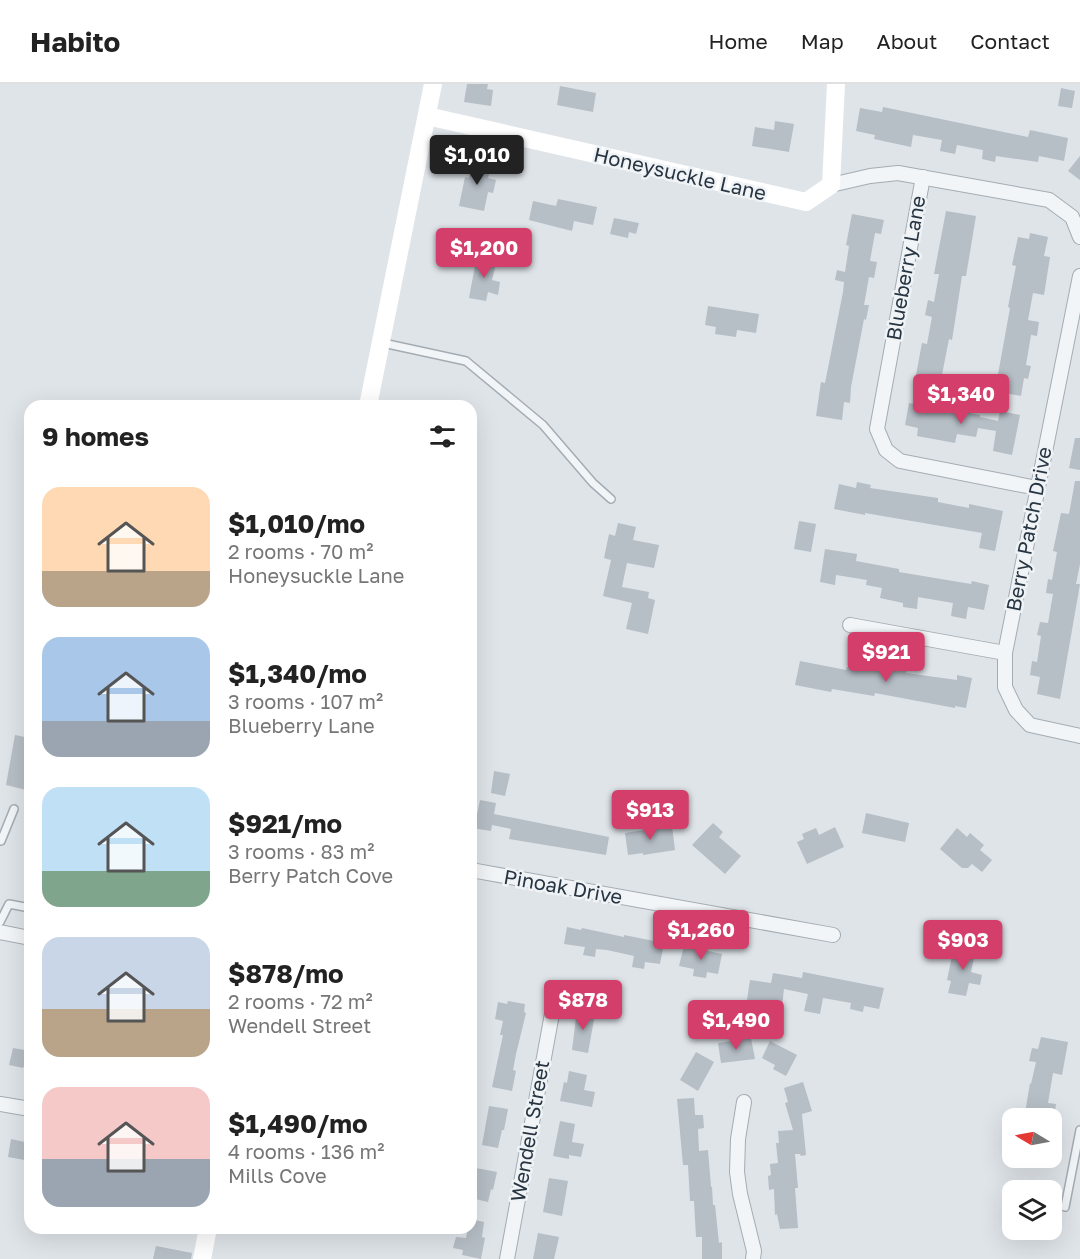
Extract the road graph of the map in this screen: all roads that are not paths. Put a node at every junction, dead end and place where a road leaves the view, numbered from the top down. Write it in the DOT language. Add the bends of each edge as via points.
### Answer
graph roads {
  1 [pos="433,84"];
  2 [pos="836,84"];
  3 [pos="427,117"];
  4 [pos="923,177"];
  5 [pos="831,185"];
  6 [pos="1080,237"];
  7 [pos="1080,276"];
  8 [pos="381,343"];
  9 [pos="369,400"];
  10 [pos="1037,489"];
  11 [pos="611,499"];
  12 [pos="850,624"];
  13 [pos="1005,653"];
  14 [pos="1080,736"];
  15 [pos="14,809"];
  16 [pos="0,836"];
  17 [pos="0,843"];
  18 [pos="477,871"];
  19 [pos="24,907"];
  20 [pos="0,922"];
  21 [pos="0,932"];
  22 [pos="833,935"];
  23 [pos="24,937"];
  24 [pos="554,1003"];
  25 [pos="744,1102"];
  26 [pos="0,1104"];
  27 [pos="24,1108"];
  28 [pos="1080,1130"];
  29 [pos="1065,1207"];
  30 [pos="207,1234"];
  31 [pos="202,1259"];
  32 [pos="507,1259"];
  33 [pos="753,1259"];
  1 -- 3 [label="street"];
  2 -- 5 [label="street"];
  3 -- 5 [label="street, Honeysuckle Lane" via="806,202"];
  3 -- 8 [label="street"];
  4 -- 5 [label="street" via="898,173"];
  4 -- 6 [label="street" via="1049,200 1072,217"];
  4 -- 10 [label="street, Blueberry Lane" via="877,429 886,450 900,461"];
  7 -- 10 [label="street, Berry Patch Drive"];
  8 -- 9 [label="street"];
  8 -- 11 [label="lane" via="466,360 543,425"];
  10 -- 13 [label="street, Berry Patch Drive"];
  12 -- 13 [label="street"];
  13 -- 14 [label="street, Berry Patch Drive" via="1005,687 1016,710 1030,725"];
  15 -- 17 [label="lane"];
  16 -- 17 [label="lane"];
  18 -- 22 [label="street, Pinoak Drive"];
  19 -- 20 [label="lane" via="9,903"];
  21 -- 23 [label="street"];
  24 -- 32 [label="street, Wendell Street"];
  25 -- 33 [label="street" via="737,1172"];
  26 -- 27 [label="street"];
  28 -- 29 [label="lane"];
  30 -- 31 [label="street"];
}
